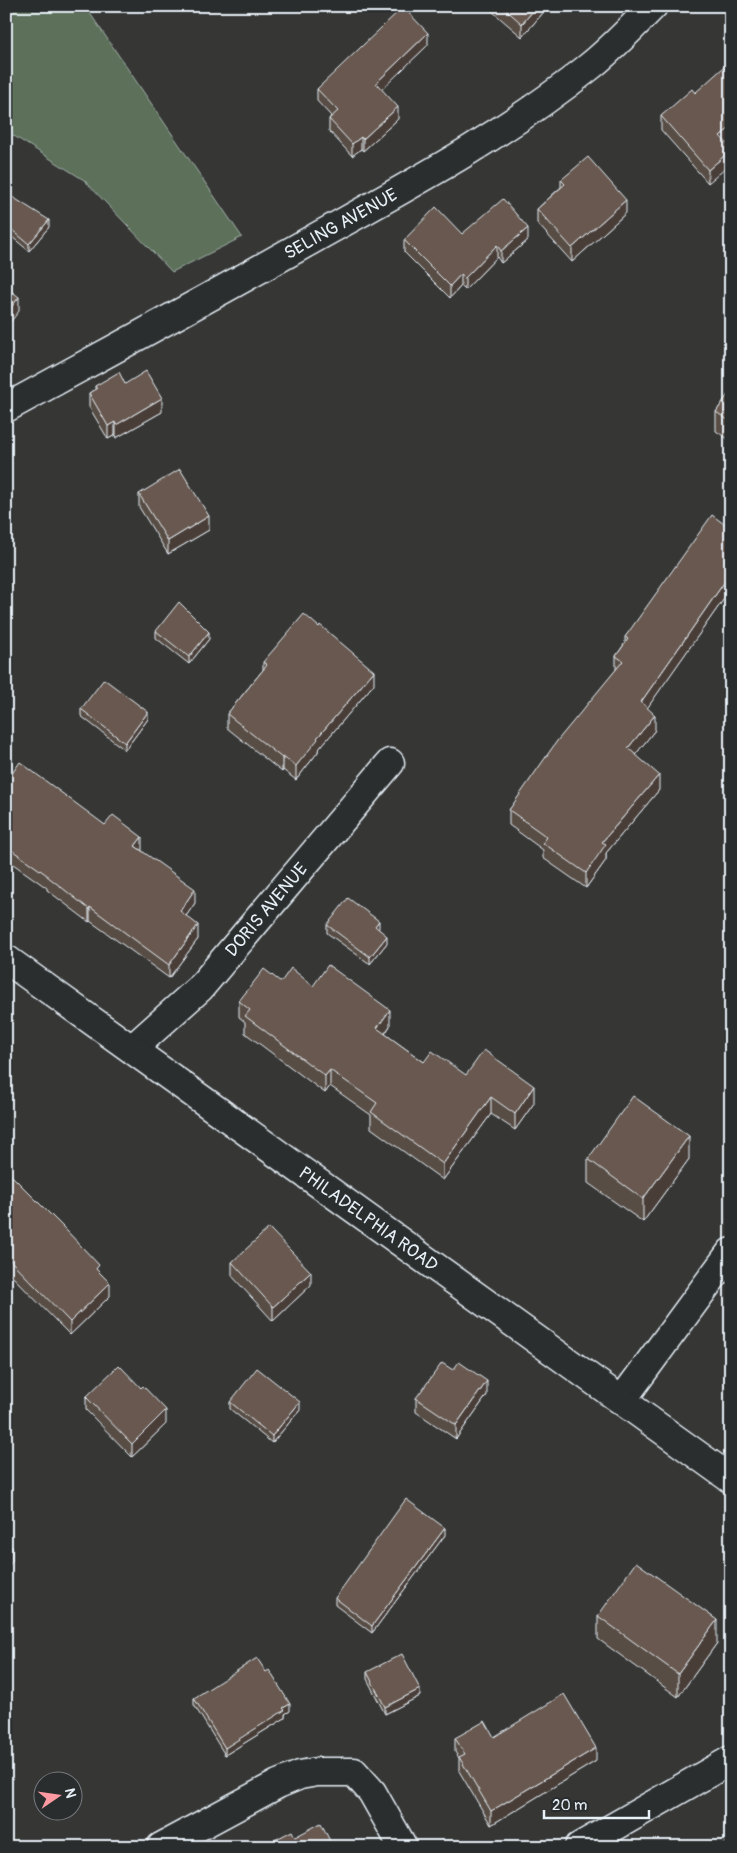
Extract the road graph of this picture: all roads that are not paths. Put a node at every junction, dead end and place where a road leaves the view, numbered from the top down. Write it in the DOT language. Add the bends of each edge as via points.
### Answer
graph roads {
  1 [pos="653,6"];
  2 [pos="6,408"];
  3 [pos="390,763"];
  4 [pos="6,959"];
  5 [pos="132,1048"];
  6 [pos="731,1252"];
  7 [pos="622,1400"];
  8 [pos="731,1479"];
  9 [pos="731,1760"];
  10 [pos="161,1847"];
  11 [pos="403,1847"];
  12 [pos="579,1847"];
  1 -- 2 [label="street, SELING AVENUE" via="591,66 500,131 352,218"];
  3 -- 5 [label="street, DORIS AVENUE" via="200,988"];
  4 -- 5 [label="street, PHILADELPHIA ROAD"];
  5 -- 7 [label="street, PHILADELPHIA ROAD"];
  6 -- 7 [label="street"];
  7 -- 8 [label="street, PHILADELPHIA ROAD"];
  9 -- 12 [label="street"];
  10 -- 11 [label="street" via="278,1784 317,1772 335,1771 354,1772 372,1792"];
}
